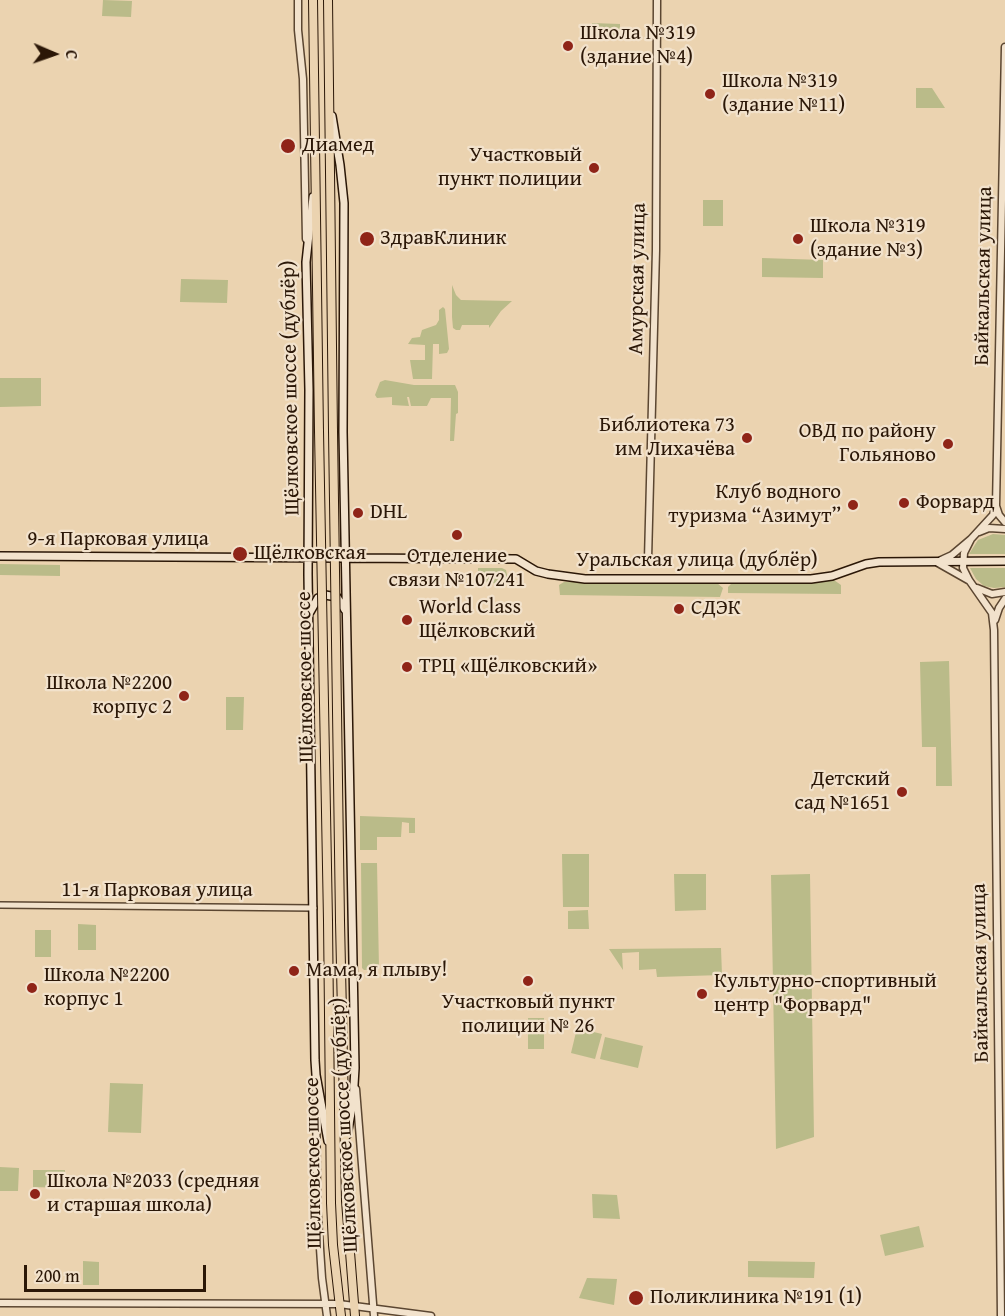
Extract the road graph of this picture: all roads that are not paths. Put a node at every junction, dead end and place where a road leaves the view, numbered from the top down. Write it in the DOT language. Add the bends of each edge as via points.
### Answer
graph roads {
  1 [pos="298,0"];
  2 [pos="313,0"];
  3 [pos="328,0"];
  4 [pos="657,0"];
  5 [pos="1005,47"];
  6 [pos="330,105"];
  7 [pos="315,171"];
  8 [pos="306,262"];
  9 [pos="1003,276"];
  10 [pos="996,506"];
  11 [pos="1005,522"];
  12 [pos="1005,529"];
  13 [pos="972,538"];
  14 [pos="0,556"];
  15 [pos="308,558"];
  16 [pos="346,558"];
  17 [pos="516,559"];
  18 [pos="648,559"];
  19 [pos="1005,561"];
  20 [pos="931,562"];
  21 [pos="963,562"];
  22 [pos="970,582"];
  23 [pos="1005,592"];
  24 [pos="1005,599"];
  25 [pos="346,613"];
  26 [pos="309,615"];
  27 [pos="994,630"];
  28 [pos="0,905"];
  29 [pos="314,908"];
  30 [pos="355,1068"];
  31 [pos="316,1075"];
  32 [pos="345,1159"];
  33 [pos="331,1162"];
  34 [pos="0,1303"];
  35 [pos="325,1304"];
  36 [pos="339,1304"];
  37 [pos="353,1305"];
  38 [pos="372,1307"];
  39 [pos="327,1316"];
  40 [pos="341,1316"];
  41 [pos="355,1316"];
  42 [pos="374,1316"];
  43 [pos="431,1316"];
  44 [pos="1002,1316"];
  1 -- 8 [label="street, Щёлковское шоссе (дублёр)"];
  2 -- 7 [label="main road, Щёлковское шоссе"];
  3 -- 6 [label="main road, Щёлковское шоссе"];
  4 -- 18 [label="street, Амурская улица" via="656,250"];
  5 -- 9 [label="street, Байкальская улица"];
  6 -- 16 [label="main road, Щёлковское шоссе (дублёр)" via="344,203"];
  6 -- 32 [label="main road, Щёлковское шоссе, bridge"];
  7 -- 8 [label="main road"];
  7 -- 33 [label="main road, Щёлковское шоссе, bridge"];
  8 -- 15 [label="main road, Щёлковское шоссе (дублёр)"];
  9 -- 10 [label="street, Байкальская улица"];
  10 -- 11 [label="street"];
  10 -- 13 [label="street"];
  12 -- 13 [label="street" via="989,528"];
  13 -- 20 [label="street" via="947,558"];
  13 -- 21 [label="street"];
  14 -- 15 [label="main road, 9-я Парковая улица"];
  15 -- 16 [label="main road, 9-я Парковая улица"];
  15 -- 26 [label="main road, Щёлковское шоссе (дублёр)"];
  16 -- 17 [label="main road, 9-я Парковая улица"];
  16 -- 25 [label="main road, Щёлковское шоссе (дублёр)"];
  17 -- 20 [label="main road, Уральская улица (дублёр)" via="536,571 585,579 811,579 879,562"];
  19 -- 21 [label="main road, Уральская улица (дублёр)"];
  20 -- 21 [label="main road, Уральская улица (дублёр)"];
  20 -- 22 [label="street" via="942,564"];
  21 -- 22 [label="street"];
  22 -- 23 [label="street" via="984,592"];
  22 -- 27 [label="street" via="992,613"];
  24 -- 27 [label="street" via="996,613"];
  25 -- 26 [label="main road" via="337,597 325,595 318,598"];
  25 -- 30 [label="main road, Щёлковское шоссе (дублёр)"];
  26 -- 29 [label="main road, Щёлковское шоссе (дублёр)"];
  27 -- 44 [label="street, Байкальская улица"];
  28 -- 29 [label="street, 11-я Парковая улица"];
  29 -- 31 [label="main road, Щёлковское шоссе (дублёр)"];
  30 -- 32 [label="main road"];
  30 -- 38 [label="street, Щёлковское шоссе (дублёр)"];
  31 -- 33 [label="main road"];
  31 -- 35 [label="street, Щёлковское шоссе (дублёр)" via="317,1204"];
  32 -- 37 [label="main road, Щёлковское шоссе"];
  33 -- 36 [label="main road, Щёлковское шоссе"];
  34 -- 35 [label="street"];
  35 -- 36 [label="street"];
  35 -- 39 [label="street, Щёлковское шоссе (дублёр)"];
  36 -- 37 [label="street"];
  36 -- 40 [label="main road, Щёлковское шоссе"];
  37 -- 38 [label="street"];
  37 -- 41 [label="main road, Щёлковское шоссе"];
  38 -- 42 [label="street, Щёлковское шоссе (дублёр)"];
  38 -- 43 [label="street"];
}
